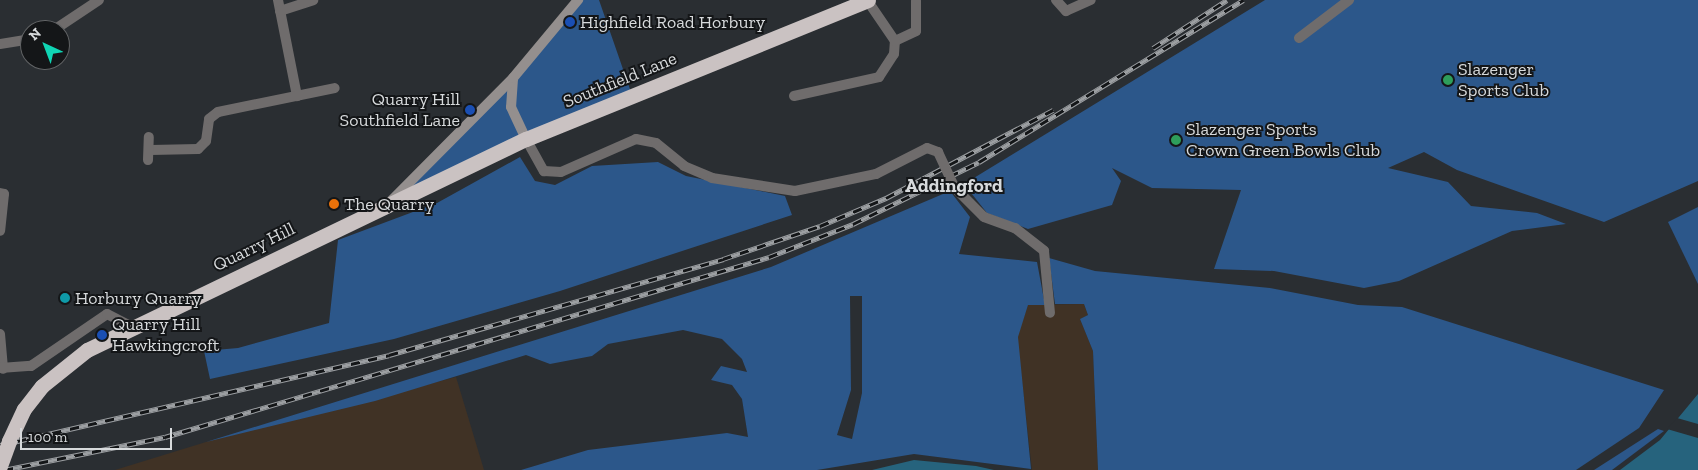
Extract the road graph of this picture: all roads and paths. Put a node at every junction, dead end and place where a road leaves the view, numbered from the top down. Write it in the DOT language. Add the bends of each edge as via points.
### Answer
graph roads {
  1 [pos="99,0"];
  2 [pos="278,0"];
  3 [pos="313,0"];
  4 [pos="578,0"];
  5 [pos="868,0"];
  6 [pos="1056,0"];
  7 [pos="1091,0"];
  8 [pos="1350,0"];
  9 [pos="916,1"];
  10 [pos="280,11"];
  11 [pos="69,20"];
  12 [pos="1299,38"];
  13 [pos="20,41"];
  14 [pos="895,41"];
  15 [pos="0,44"];
  16 [pos="513,78"];
  17 [pos="335,88"];
  18 [pos="297,96"];
  19 [pos="794,96"];
  20 [pos="149,136"];
  21 [pos="526,139"];
  22 [pos="0,193"];
  23 [pos="389,202"];
  24 [pos="0,231"];
  25 [pos="1050,313"];
  26 [pos="134,328"];
  27 [pos="0,334"];
  28 [pos="2,368"];
  29 [pos="0,466"];
  1 -- 11 [label="street"];
  2 -- 10 [label="street"];
  3 -- 10 [label="street"];
  4 -- 16 [label="main road, Quarry Hill"];
  5 -- 14 [label="street"];
  5 -- 21 [label="highway, Southfield Lane"];
  6 -- 7 [label="street" via="1066,11"];
  8 -- 12 [label="street"];
  9 -- 14 [label="street" via="916,31"];
  10 -- 18 [label="street"];
  13 -- 15 [label="street"];
  14 -- 19 [label="street" via="894,54 879,77"];
  16 -- 21 [label="main road" via="511,107"];
  16 -- 23 [label="main road, Quarry Hill"];
  17 -- 18 [label="street"];
  18 -- 20 [label="street" via="218,112 209,119 206,141 198,149 150,155"];
  21 -- 23 [label="highway, Southfield Lane"];
  21 -- 25 [label="street, bridge" via="544,171 562,172 636,139 656,143 684,166 712,178 795,190 876,174 927,148 938,152 954,187 984,217 1015,228 1044,252"];
  22 -- 24 [label="street" via="4,194"];
  23 -- 26 [label="highway, Quarry Hill"];
  26 -- 28 [label="street" via="107,314 31,366"];
  26 -- 29 [label="highway, Quarry Hill, bridge" via="64,365 24,409"];
  27 -- 28 [label="street"];
}
